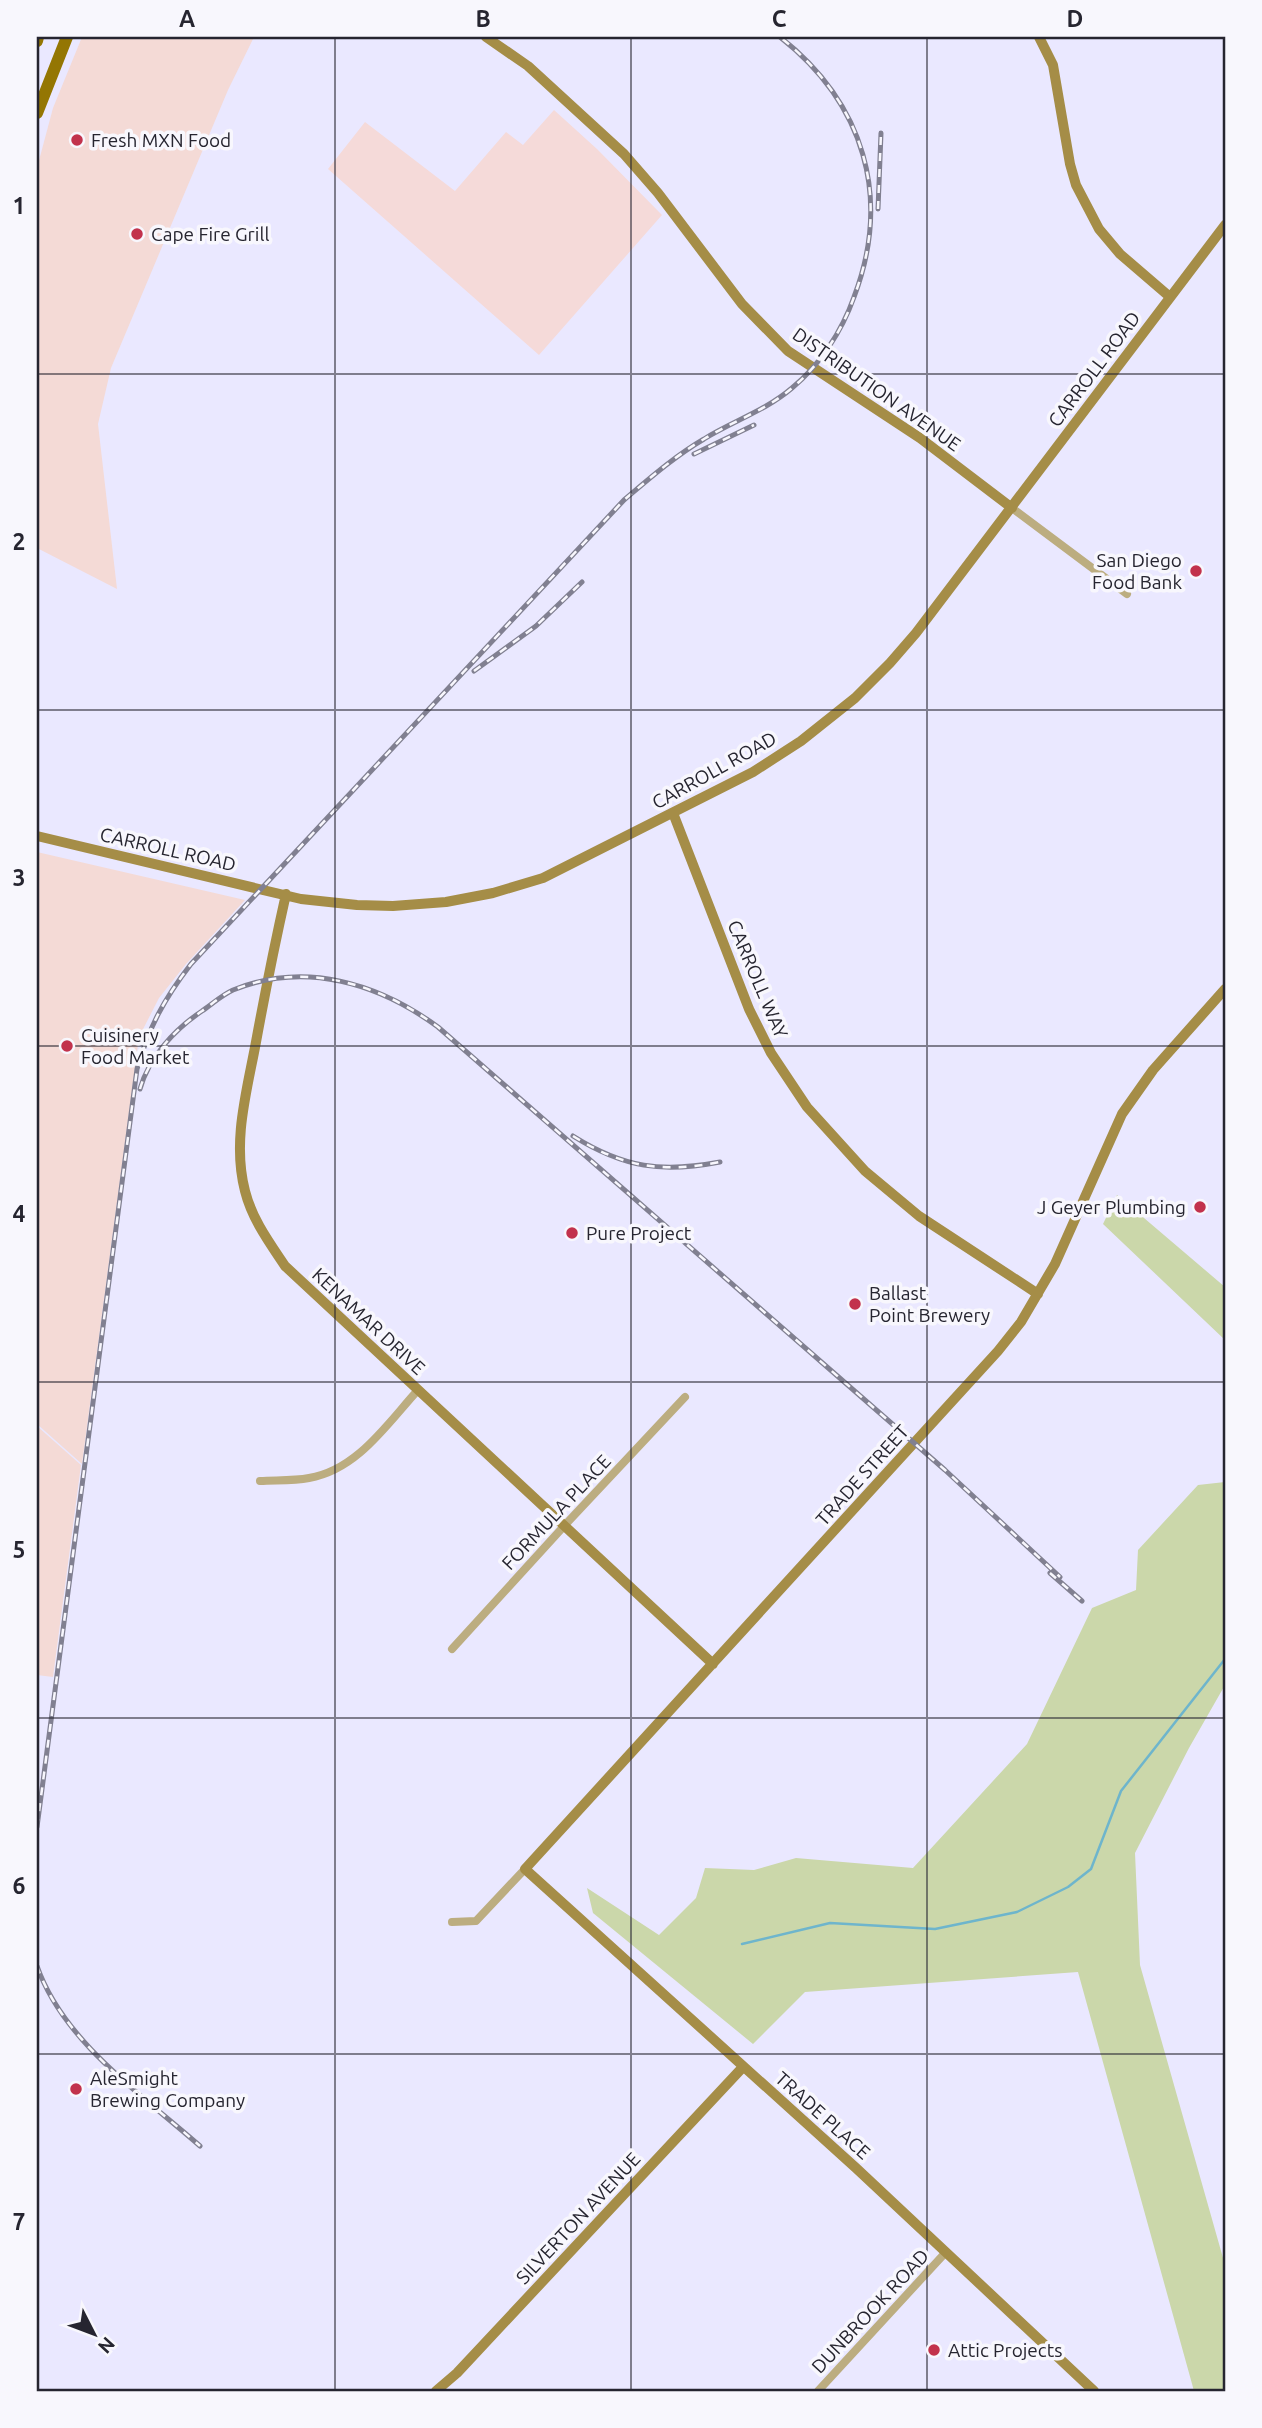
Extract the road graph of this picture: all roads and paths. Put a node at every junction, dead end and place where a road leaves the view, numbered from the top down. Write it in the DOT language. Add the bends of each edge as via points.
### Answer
graph roads {
  1 [pos="67,37"];
  2 [pos="486,37"];
  3 [pos="1039,37"];
  4 [pos="37,113"];
  5 [pos="1225,225"];
  6 [pos="1170,297"];
  7 [pos="1012,508"];
  8 [pos="1126,594"];
  9 [pos="674,813"];
  10 [pos="37,836"];
  11 [pos="286,894"];
  12 [pos="1225,989"];
  13 [pos="1038,1294"];
  14 [pos="418,1390"];
  15 [pos="685,1397"];
  16 [pos="260,1481"];
  17 [pos="565,1525"];
  18 [pos="452,1649"];
  19 [pos="713,1664"];
  20 [pos="525,1869"];
  21 [pos="452,1922"];
  22 [pos="743,2067"];
  23 [pos="946,2252"];
  24 [pos="436,2391"];
  25 [pos="818,2391"];
  26 [pos="1094,2391"];
  1 -- 4 [label="main road"];
  2 -- 7 [label="street, DISTRIBUTION AVENUE" via="528,66 624,154 742,304 788,351 920,438"];
  3 -- 6 [label="street" via="1053,65 1076,185 1099,229 1120,254"];
  5 -- 6 [label="street, CARROLL ROAD"];
  6 -- 7 [label="street, CARROLL ROAD"];
  7 -- 8 [label="street, DISTRIBUTION AVENUE"];
  7 -- 9 [label="street, CARROLL ROAD" via="916,633 855,698 801,741"];
  9 -- 11 [label="street, CARROLL ROAD" via="543,878 493,893 393,906"];
  9 -- 13 [label="street, CARROLL WAY" via="749,1009 807,1107 865,1171 919,1216"];
  10 -- 11 [label="street, CARROLL ROAD"];
  11 -- 14 [label="street, KENAMAR DRIVE" via="242,1118 239,1154 245,1192 260,1229 285,1266"];
  12 -- 13 [label="street, TRADE STREET" via="1153,1070 1122,1114"];
  13 -- 19 [label="street, TRADE STREET" via="998,1351"];
  14 -- 16 [label="street" via="355,1458 335,1470 309,1478"];
  14 -- 17 [label="street, KENAMAR DRIVE"];
  15 -- 17 [label="street, FORMULA PLACE"];
  17 -- 18 [label="street, FORMULA PLACE"];
  17 -- 19 [label="street, KENAMAR DRIVE"];
  19 -- 20 [label="street, TRADE STREET"];
  20 -- 21 [label="street, TRADE STREET" via="476,1922"];
  20 -- 22 [label="street, TRADE PLACE"];
  22 -- 23 [label="street, TRADE PLACE"];
  22 -- 24 [label="street, SILVERTON AVENUE"];
  23 -- 25 [label="street, DUNBROOK ROAD"];
  23 -- 26 [label="street, TRADE PLACE"];
}
